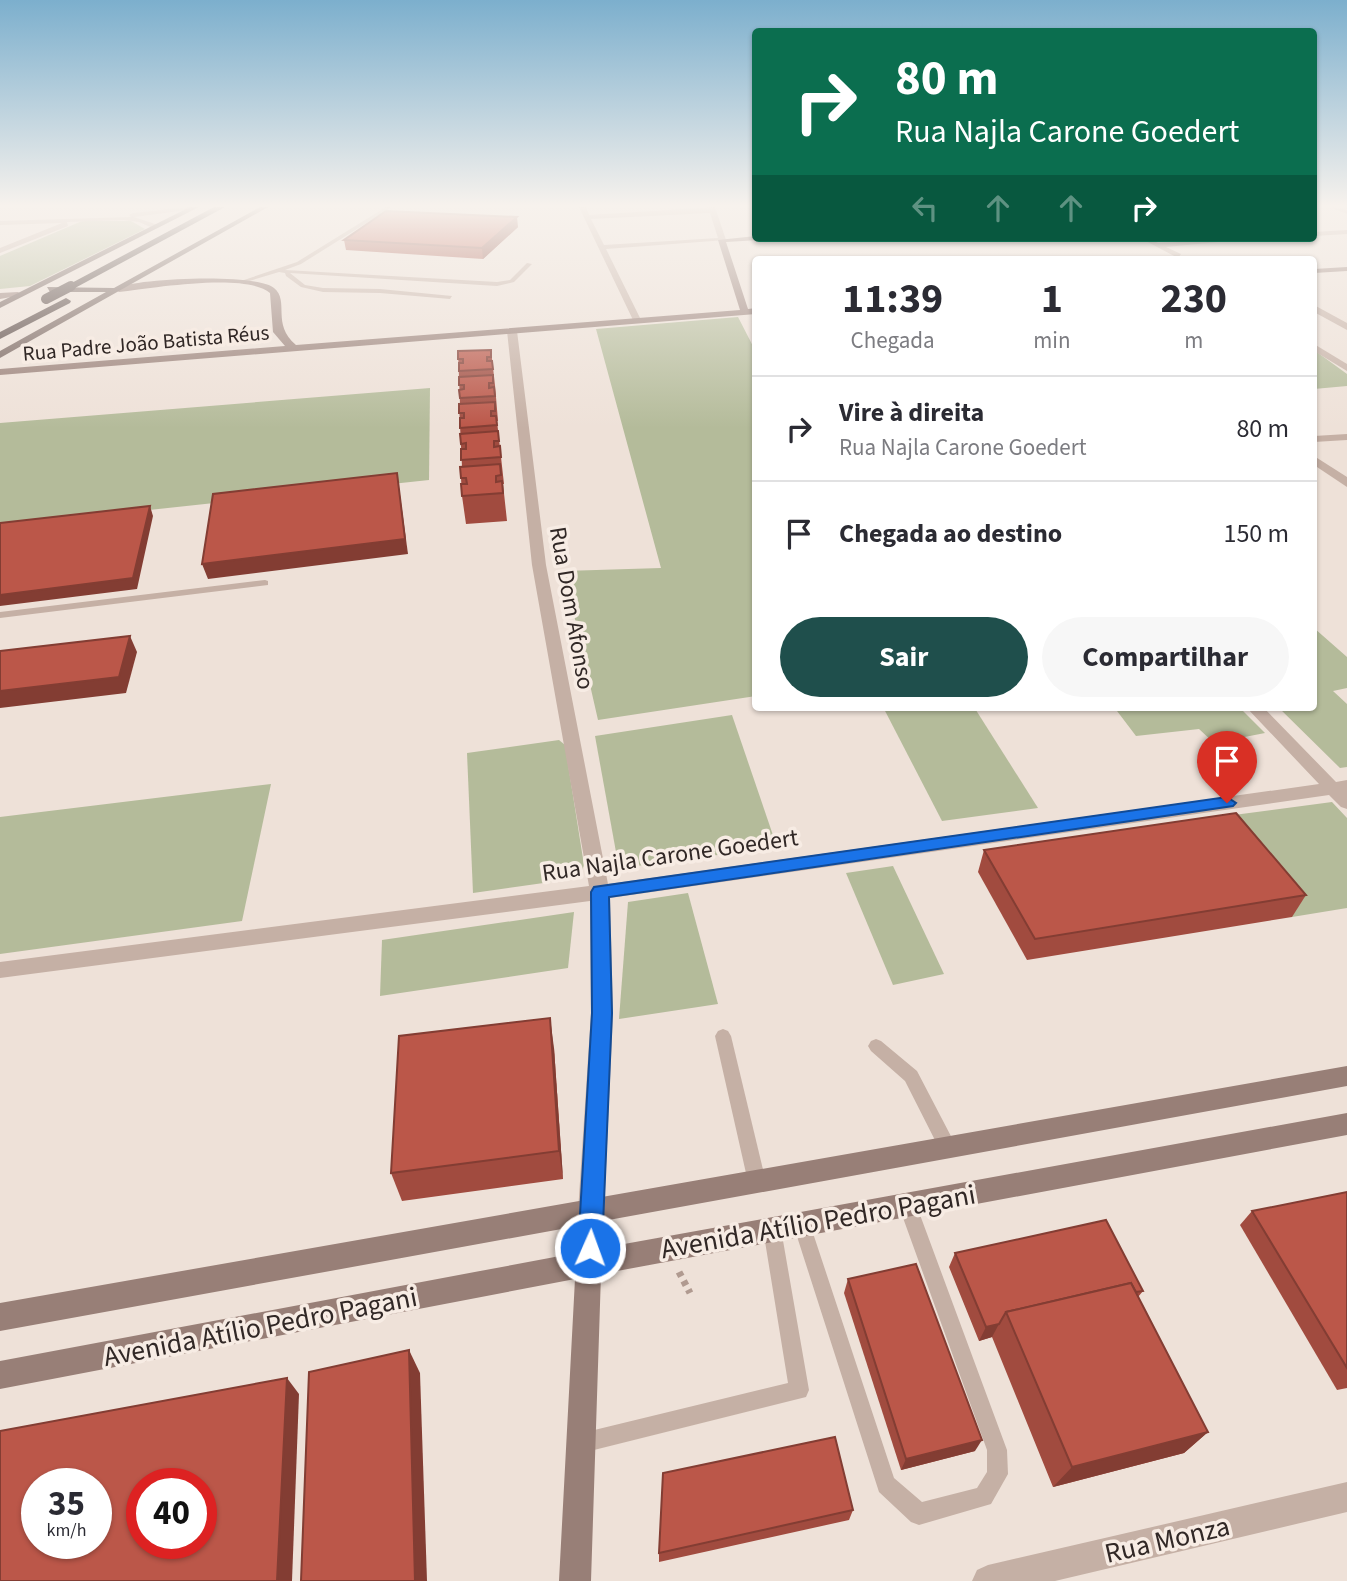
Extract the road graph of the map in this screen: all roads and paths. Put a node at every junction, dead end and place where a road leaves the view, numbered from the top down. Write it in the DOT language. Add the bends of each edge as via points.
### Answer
graph roads {
  1 [pos="47,281"];
  2 [pos="81,281"];
  3 [pos="102,281"];
  4 [pos="134,281"];
  5 [pos="244,281"];
  6 [pos="296,281"];
  7 [pos="444,281"];
  8 [pos="512,281"];
  9 [pos="618,281"];
  10 [pos="738,281"];
  11 [pos="32,288"];
  12 [pos="119,289"];
  13 [pos="18,295"];
  14 [pos="0,296"];
  15 [pos="450,297"];
  16 [pos="98,301"];
  17 [pos="0,304"];
  18 [pos="1317,310"];
  19 [pos="751,312"];
  20 [pos="637,320"];
  21 [pos="0,323"];
  22 [pos="1347,327"];
  23 [pos="512,331"];
  24 [pos="0,336"];
  25 [pos="293,348"];
  26 [pos="1317,349"];
  27 [pos="0,355"];
  28 [pos="1347,368"];
  29 [pos="0,372"];
  30 [pos="1347,436"];
  31 [pos="1317,439"];
  32 [pos="1317,462"];
  33 [pos="1347,483"];
  34 [pos="265,583"];
  35 [pos="0,615"];
  36 [pos="1258,711"];
  37 [pos="1339,787"];
  38 [pos="1347,803"];
  39 [pos="600,892"];
  40 [pos="0,970"];
  41 [pos="723,1036"];
  42 [pos="876,1046"];
  43 [pos="1347,1076"];
  44 [pos="1347,1124"];
  45 [pos="948,1148"];
  46 [pos="757,1182"];
  47 [pos="907,1205"];
  48 [pos="591,1212"];
  49 [pos="802,1224"];
  50 [pos="772,1229"];
  51 [pos="590,1263"];
  52 [pos="0,1317"];
  53 [pos="0,1375"];
  54 [pos="581,1443"];
  55 [pos="1347,1497"];
  56 [pos="575,1581"];
  57 [pos="988,1581"];
  1 -- 11 [label="main road"];
  2 -- 21 [label="highway, bridge"];
  3 -- 24 [label="highway"];
  4 -- 12 [label="main road"];
  5 -- 12 [label="main road"];
  5 -- 25 [label="main road" via="272,289 278,332"];
  6 -- 15 [label="lane" via="323,290"];
  7 -- 8 [label="lane"];
  9 -- 20 [label="street"];
  10 -- 19 [label="main road"];
  11 -- 12 [label="main road"];
  11 -- 13 [label="main road"];
  12 -- 16 [label="main road"];
  13 -- 14 [label="main road"];
  13 -- 16 [label="main road"];
  13 -- 17 [label="main road"];
  16 -- 27 [label="main road"];
  18 -- 22 [label="street"];
  19 -- 20 [label="main road, Rua Padre João Batista Réus"];
  20 -- 23 [label="main road, Rua Padre João Batista Réus"];
  23 -- 25 [label="main road, Rua Padre João Batista Réus"];
  23 -- 39 [label="street, Rua Dom Afonso" via="539,565"];
  25 -- 29 [label="main road, Rua Padre João Batista Réus"];
  26 -- 28 [label="street"];
  30 -- 31 [label="street"];
  32 -- 33 [label="street"];
  34 -- 35 [label="lane"];
  36 -- 37 [label="street"];
  37 -- 38 [label="street"];
  37 -- 39 [label="street, Rua Najla Carone Goedert"];
  39 -- 40 [label="street, Rua Najla Carone Goedert"];
  39 -- 48 [label="street, Rua Dom Afonso" via="602,1013"];
  41 -- 46 [label="lane"];
  42 -- 45 [label="lane" via="911,1076"];
  43 -- 45 [label="main road, Avenida Atílio Pedro Pagani"];
  44 -- 47 [label="main road, Avenida Atílio Pedro Pagani"];
  45 -- 46 [label="main road, Avenida Atílio Pedro Pagani"];
  46 -- 48 [label="main road, Avenida Atílio Pedro Pagani"];
  47 -- 49 [label="main road, Avenida Atílio Pedro Pagani"];
  47 -- 49 [label="lane" via="997,1450 998,1474 984,1497 919,1514 886,1485"];
  48 -- 51 [label="main road"];
  48 -- 52 [label="main road, Avenida Atílio Pedro Pagani"];
  49 -- 50 [label="main road, Avenida Atílio Pedro Pagani"];
  50 -- 51 [label="main road, Avenida Atílio Pedro Pagani"];
  50 -- 54 [label="lane" via="799,1390"];
  51 -- 53 [label="main road, Avenida Atílio Pedro Pagani"];
  51 -- 54 [label="main road"];
  54 -- 56 [label="main road"];
  55 -- 57 [label="street, Rua Monza"];
}
